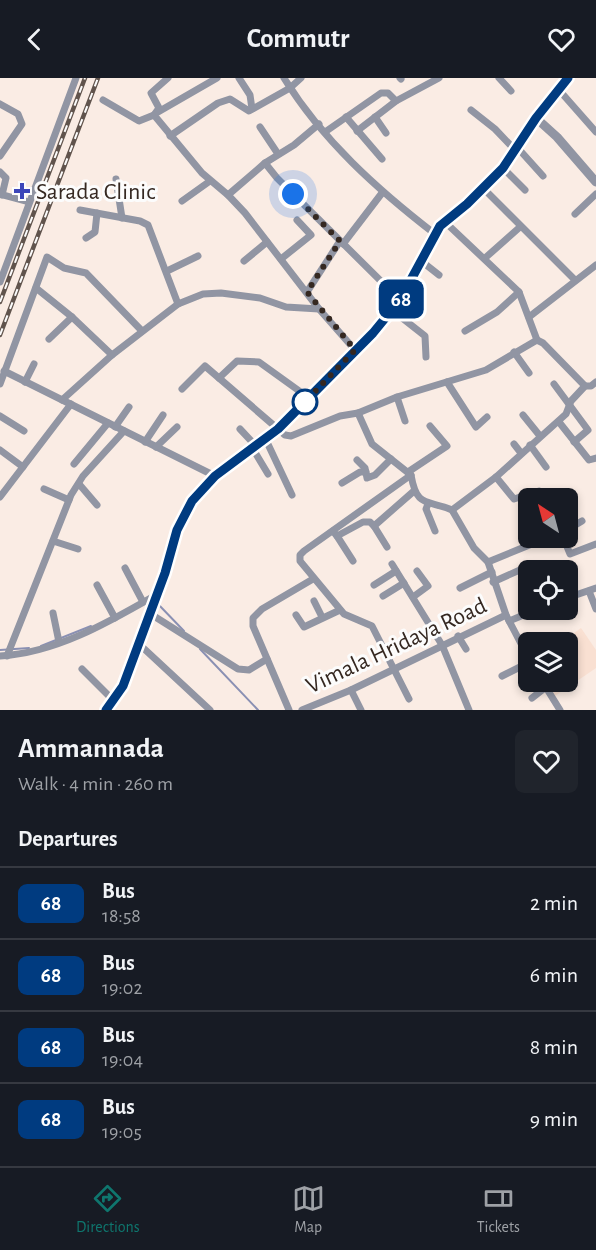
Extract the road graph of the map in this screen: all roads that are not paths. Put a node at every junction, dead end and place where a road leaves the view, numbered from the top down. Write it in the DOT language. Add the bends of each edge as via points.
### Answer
graph roads {
  1 [pos="76,78"];
  2 [pos="168,78"];
  3 [pos="217,78"];
  4 [pos="239,78"];
  5 [pos="284,78"];
  6 [pos="301,78"];
  7 [pos="499,78"];
  8 [pos="568,78"];
  9 [pos="433,80"];
  10 [pos="290,88"];
  11 [pos="559,90"];
  12 [pos="511,92"];
  13 [pos="102,100"];
  14 [pos="396,101"];
  15 [pos="0,104"];
  16 [pos="252,109"];
  17 [pos="471,110"];
  18 [pos="156,114"];
  19 [pos="346,117"];
  20 [pos="375,117"];
  21 [pos="536,118"];
  22 [pos="319,124"];
  23 [pos="260,127"];
  24 [pos="357,131"];
  25 [pos="326,132"];
  26 [pos="596,132"];
  27 [pos="386,133"];
  28 [pos="170,136"];
  29 [pos="515,148"];
  30 [pos="278,154"];
  31 [pos="0,156"];
  32 [pos="382,159"];
  33 [pos="265,163"];
  34 [pos="503,168"];
  35 [pos="0,172"];
  36 [pos="543,176"];
  37 [pos="116,179"];
  38 [pos="210,181"];
  39 [pos="596,183"];
  40 [pos="483,188"];
  41 [pos="525,190"];
  42 [pos="382,193"];
  43 [pos="596,194"];
  44 [pos="1,195"];
  45 [pos="228,195"];
  46 [pos="182,201"];
  47 [pos="29,202"];
  48 [pos="80,210"];
  49 [pos="97,213"];
  50 [pos="575,214"];
  51 [pos="122,218"];
  52 [pos="297,219"];
  53 [pos="445,222"];
  54 [pos="520,228"];
  55 [pos="435,234"];
  56 [pos="86,238"];
  57 [pos="267,242"];
  58 [pos="341,243"];
  59 [pos="198,256"];
  60 [pos="485,258"];
  61 [pos="281,259"];
  62 [pos="420,260"];
  63 [pos="244,261"];
  64 [pos="596,265"];
  65 [pos="167,271"];
  66 [pos="439,275"];
  67 [pos="575,280"];
  68 [pos="0,282"];
  69 [pos="36,288"];
  70 [pos="307,292"];
  71 [pos="519,292"];
  72 [pos="400,300"];
  73 [pos="178,304"];
  74 [pos="319,309"];
  75 [pos="392,310"];
  76 [pos="72,316"];
  77 [pos="529,317"];
  78 [pos="142,331"];
  79 [pos="465,331"];
  80 [pos="50,339"];
  81 [pos="537,340"];
  82 [pos="355,350"];
  83 [pos="514,352"];
  84 [pos="112,355"];
  85 [pos="426,357"];
  86 [pos="34,364"];
  87 [pos="4,371"];
  88 [pos="529,373"];
  89 [pos="219,378"];
  90 [pos="25,382"];
  91 [pos="447,382"];
  92 [pos="596,382"];
  93 [pos="0,384"];
  94 [pos="554,384"];
  95 [pos="585,386"];
  96 [pos="182,389"];
  97 [pos="397,397"];
  98 [pos="309,398"];
  99 [pos="62,400"];
  100 [pos="71,404"];
  101 [pos="569,404"];
  102 [pos="129,407"];
  103 [pos="358,413"];
  104 [pos="163,415"];
  105 [pos="523,415"];
  106 [pos="0,416"];
  107 [pos="487,417"];
  108 [pos="405,421"];
  109 [pos="559,422"];
  110 [pos="111,425"];
  111 [pos="430,426"];
  112 [pos="177,427"];
  113 [pos="240,429"];
  114 [pos="278,429"];
  115 [pos="24,430"];
  116 [pos="124,431"];
  117 [pos="540,436"];
  118 [pos="266,440"];
  119 [pos="145,442"];
  120 [pos="574,442"];
  121 [pos="514,444"];
  122 [pos="530,445"];
  123 [pos="156,447"];
  124 [pos="254,448"];
  125 [pos="0,450"];
  126 [pos="521,453"];
  127 [pos="596,458"];
  128 [pos="391,459"];
  129 [pos="357,460"];
  130 [pos="74,464"];
  131 [pos="23,467"];
  132 [pos="546,467"];
  133 [pos="366,472"];
  134 [pos="268,474"];
  135 [pos="410,474"];
  136 [pos="215,476"];
  137 [pos="496,477"];
  138 [pos="342,483"];
  139 [pos="79,484"];
  140 [pos="44,489"];
  141 [pos="414,491"];
  142 [pos="292,495"];
  143 [pos="0,497"];
  144 [pos="518,498"];
  145 [pos="69,500"];
  146 [pos="428,504"];
  147 [pos="97,505"];
  148 [pos="452,510"];
  149 [pos="582,521"];
  150 [pos="578,523"];
  151 [pos="374,526"];
  152 [pos="435,531"];
  153 [pos="335,533"];
  154 [pos="53,541"];
  155 [pos="596,544"];
  156 [pos="387,547"];
  157 [pos="522,548"];
  158 [pos="568,548"];
  159 [pos="78,549"];
  160 [pos="353,561"];
  161 [pos="488,562"];
  162 [pos="392,564"];
  163 [pos="125,568"];
  164 [pos="518,570"];
  165 [pos="396,571"];
  166 [pos="417,571"];
  167 [pos="492,572"];
  168 [pos="313,579"];
  169 [pos="494,582"];
  170 [pos="404,583"];
  171 [pos="97,585"];
  172 [pos="374,585"];
  173 [pos="460,588"];
  174 [pos="593,590"];
  175 [pos="578,595"];
  176 [pos="383,596"];
  177 [pos="413,597"];
  178 [pos="314,601"];
  179 [pos="151,603"];
  180 [pos="596,609"];
  181 [pos="340,610"];
  182 [pos="53,614"];
  183 [pos="296,615"];
  184 [pos="518,615"];
  185 [pos="322,617"];
  186 [pos="115,618"];
  187 [pos="508,618"];
  188 [pos="458,636"];
  189 [pos="518,638"];
  190 [pos="58,642"];
  191 [pos="139,644"];
  192 [pos="442,645"];
  193 [pos="466,649"];
  194 [pos="3,656"];
  195 [pos="267,659"];
  196 [pos="518,668"];
  197 [pos="82,669"];
  198 [pos="395,669"];
  199 [pos="502,676"];
  200 [pos="351,690"];
  201 [pos="537,692"];
  202 [pos="549,692"];
  203 [pos="532,698"];
  204 [pos="409,699"];
  205 [pos="113,700"];
  206 [pos="106,710"];
  207 [pos="209,710"];
  208 [pos="289,710"];
  209 [pos="302,710"];
  210 [pos="361,710"];
  211 [pos="469,710"];
  212 [pos="560,710"];
  1 -- 47 [label="street"];
  2 -- 18 [label="street" via="151,93"];
  3 -- 18 [label="street"];
  4 -- 16 [label="street" via="250,95"];
  5 -- 10 [label="street"];
  6 -- 10 [label="street"];
  7 -- 12 [label="street"];
  8 -- 11 [label="main road"];
  9 -- 14 [label="street"];
  10 -- 16 [label="street"];
  10 -- 22 [label="street"];
  11 -- 21 [label="main road"];
  11 -- 26 [label="street"];
  13 -- 18 [label="street" via="139,122"];
  14 -- 19 [label="street" via="388,93 381,93"];
  14 -- 20 [label="street"];
  15 -- 31 [label="street" via="18,114 22,124"];
  16 -- 28 [label="street" via="244,110 230,99"];
  17 -- 29 [label="street"];
  18 -- 28 [label="street"];
  19 -- 24 [label="street"];
  19 -- 25 [label="street"];
  20 -- 24 [label="street"];
  20 -- 27 [label="street"];
  21 -- 29 [label="main road"];
  21 -- 39 [label="street"];
  22 -- 25 [label="street"];
  22 -- 30 [label="street"];
  23 -- 30 [label="street"];
  24 -- 32 [label="street"];
  25 -- 42 [label="street"];
  28 -- 38 [label="street"];
  29 -- 34 [label="main road"];
  29 -- 36 [label="street"];
  30 -- 33 [label="street"];
  33 -- 45 [label="street"];
  33 -- 58 [label="street"];
  34 -- 40 [label="main road"];
  34 -- 41 [label="street"];
  35 -- 44 [label="street" via="6,178"];
  37 -- 51 [label="street"];
  38 -- 45 [label="street"];
  38 -- 46 [label="street"];
  40 -- 53 [label="main road"];
  40 -- 54 [label="street"];
  42 -- 55 [label="street"];
  42 -- 58 [label="street"];
  43 -- 50 [label="street"];
  44 -- 47 [label="street"];
  45 -- 57 [label="street"];
  47 -- 68 [label="street"];
  48 -- 49 [label="street"];
  49 -- 51 [label="street"];
  49 -- 56 [label="street" via="95,231"];
  51 -- 65 [label="street" via="148,225"];
  52 -- 61 [label="street" via="311,235"];
  53 -- 55 [label="main road"];
  53 -- 60 [label="street"];
  54 -- 60 [label="street"];
  54 -- 67 [label="street"];
  55 -- 62 [label="main road"];
  57 -- 61 [label="street"];
  57 -- 63 [label="street"];
  58 -- 70 [label="street"];
  58 -- 72 [label="street"];
  59 -- 65 [label="street"];
  60 -- 71 [label="street"];
  61 -- 70 [label="street"];
  62 -- 66 [label="street"];
  62 -- 72 [label="main road"];
  64 -- 67 [label="street"];
  65 -- 73 [label="street"];
  67 -- 77 [label="street"];
  69 -- 76 [label="street"];
  69 -- 78 [label="street" via="47,257 64,268 80,270"];
  69 -- 87 [label="street"];
  70 -- 74 [label="street"];
  71 -- 77 [label="street"];
  71 -- 79 [label="street" via="497,312"];
  72 -- 75 [label="main road"];
  73 -- 74 [label="street" via="203,294 222,293 260,298 286,307"];
  73 -- 78 [label="street"];
  74 -- 82 [label="street"];
  75 -- 82 [label="main road"];
  75 -- 85 [label="street" via="425,336"];
  76 -- 80 [label="street"];
  76 -- 84 [label="street"];
  77 -- 81 [label="street"];
  78 -- 84 [label="street"];
  81 -- 83 [label="street"];
  81 -- 95 [label="street"];
  82 -- 98 [label="main road"];
  83 -- 88 [label="street"];
  83 -- 91 [label="street" via="486,370"];
  84 -- 99 [label="street"];
  86 -- 90 [label="street"];
  87 -- 90 [label="street"];
  87 -- 93 [label="street"];
  89 -- 96 [label="street" via="204,366"];
  89 -- 98 [label="street" via="237,361 259,362"];
  89 -- 114 [label="street"];
  90 -- 99 [label="street"];
  91 -- 97 [label="street"];
  91 -- 107 [label="street" via="476,427"];
  92 -- 95 [label="street"];
  94 -- 101 [label="street"];
  95 -- 101 [label="street"];
  97 -- 103 [label="street"];
  97 -- 108 [label="street"];
  98 -- 114 [label="main road"];
  99 -- 100 [label="street"];
  100 -- 110 [label="street"];
  100 -- 131 [label="street"];
  101 -- 109 [label="street"];
  101 -- 120 [label="street" via="588,430"];
  102 -- 110 [label="street"];
  103 -- 114 [label="street" via="340,416 291,436"];
  103 -- 128 [label="street" via="372,444"];
  104 -- 119 [label="street"];
  105 -- 117 [label="street"];
  106 -- 115 [label="street"];
  109 -- 117 [label="street"];
  109 -- 120 [label="street"];
  110 -- 116 [label="street"];
  110 -- 130 [label="street"];
  111 -- 135 [label="street" via="447,446"];
  112 -- 123 [label="street"];
  113 -- 124 [label="street"];
  114 -- 118 [label="main road"];
  116 -- 119 [label="street"];
  116 -- 139 [label="street"];
  117 -- 122 [label="street"];
  118 -- 124 [label="main road"];
  118 -- 142 [label="street"];
  119 -- 123 [label="street"];
  120 -- 127 [label="street" via="589,460"];
  121 -- 126 [label="street"];
  122 -- 126 [label="street"];
  122 -- 132 [label="street"];
  123 -- 136 [label="street"];
  124 -- 134 [label="street"];
  124 -- 136 [label="main road"];
  125 -- 131 [label="street"];
  126 -- 137 [label="street"];
  128 -- 133 [label="street" via="375,475 367,478"];
  128 -- 135 [label="street"];
  129 -- 133 [label="street"];
  131 -- 143 [label="street"];
  133 -- 138 [label="street" via="360,471"];
  135 -- 141 [label="street"];
  135 -- 153 [label="street"];
  136 -- 179 [label="main road" via="192,501 177,530 165,573"];
  137 -- 144 [label="street" via="514,499"];
  137 -- 148 [label="street"];
  139 -- 145 [label="street"];
  139 -- 147 [label="street"];
  140 -- 145 [label="street"];
  141 -- 146 [label="street"];
  141 -- 151 [label="street"];
  145 -- 154 [label="street"];
  146 -- 148 [label="street"];
  146 -- 152 [label="street" via="426,509"];
  148 -- 161 [label="street" via="474,548"];
  149 -- 150 [label="street"];
  151 -- 153 [label="street" via="363,522"];
  151 -- 156 [label="street"];
  153 -- 160 [label="street"];
  153 -- 168 [label="street" via="300,555"];
  154 -- 159 [label="street"];
  154 -- 194 [label="street"];
  155 -- 158 [label="street" via="570,554"];
  157 -- 161 [label="street"];
  161 -- 167 [label="street"];
  162 -- 165 [label="street"];
  163 -- 179 [label="street"];
  164 -- 169 [label="street"];
  165 -- 170 [label="street"];
  165 -- 172 [label="street"];
  166 -- 177 [label="street" via="428,586"];
  167 -- 169 [label="street"];
  167 -- 173 [label="street"];
  168 -- 181 [label="street"];
  168 -- 195 [label="street" via="253,618"];
  169 -- 187 [label="street"];
  170 -- 176 [label="street"];
  170 -- 177 [label="street"];
  171 -- 186 [label="street"];
  174 -- 175 [label="street"];
  174 -- 180 [label="street"];
  177 -- 192 [label="street"];
  178 -- 185 [label="street"];
  179 -- 186 [label="street"];
  179 -- 191 [label="main road"];
  179 -- 195 [label="street" via="244,671"];
  181 -- 185 [label="street"];
  181 -- 198 [label="street" via="372,626"];
  182 -- 190 [label="street"];
  183 -- 185 [label="street" via="304,627"];
  184 -- 187 [label="street, Vimala Hridaya Road"];
  186 -- 190 [label="street"];
  187 -- 188 [label="street, Vimala Hridaya Road"];
  187 -- 189 [label="street"];
  188 -- 192 [label="street, Vimala Hridaya Road"];
  188 -- 193 [label="street"];
  190 -- 194 [label="street" via="35,651"];
  191 -- 205 [label="main road" via="123,686"];
  191 -- 207 [label="street"];
  192 -- 198 [label="street, Vimala Hridaya Road"];
  192 -- 211 [label="street"];
  195 -- 208 [label="street"];
  196 -- 199 [label="street"];
  197 -- 205 [label="street"];
  198 -- 200 [label="street, Vimala Hridaya Road"];
  198 -- 204 [label="street"];
  200 -- 209 [label="street, Vimala Hridaya Road"];
  200 -- 210 [label="street"];
  201 -- 203 [label="street"];
  202 -- 212 [label="street"];
  205 -- 206 [label="main road"];
}
